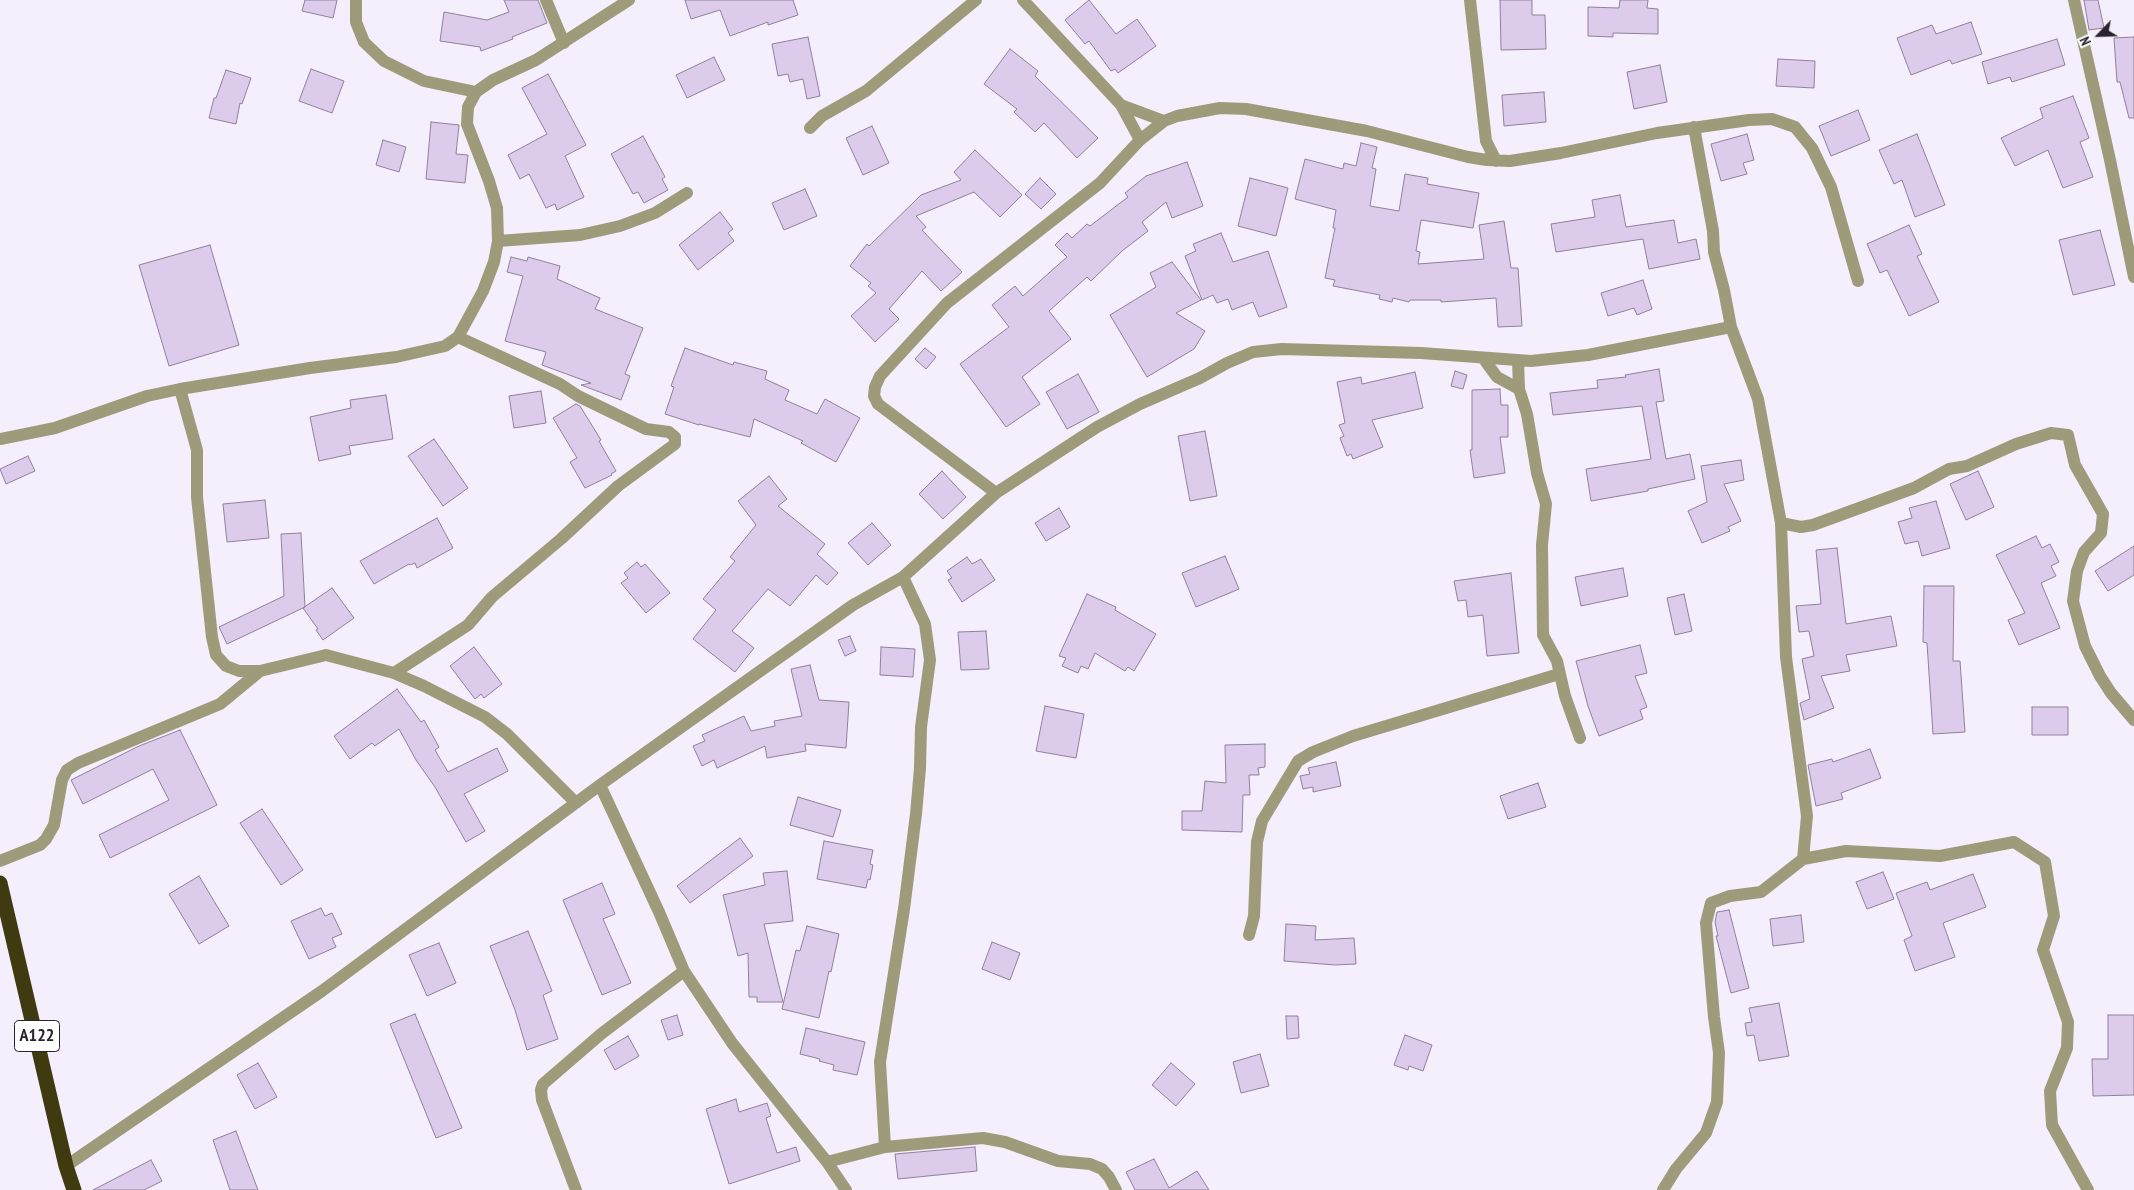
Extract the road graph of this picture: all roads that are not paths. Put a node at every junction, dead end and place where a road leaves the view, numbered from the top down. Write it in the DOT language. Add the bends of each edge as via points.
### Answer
graph roads {
  1 [pos="356,0"];
  2 [pos="546,0"];
  3 [pos="629,0"];
  4 [pos="976,0"];
  5 [pos="1023,0"];
  6 [pos="1470,0"];
  7 [pos="2074,0"];
  8 [pos="564,43"];
  9 [pos="476,92"];
  10 [pos="1121,105"];
  11 [pos="1164,121"];
  12 [pos="1694,127"];
  13 [pos="810,128"];
  14 [pos="1140,140"];
  15 [pos="1486,140"];
  16 [pos="1468,157"];
  17 [pos="1496,161"];
  18 [pos="687,193"];
  19 [pos="498,241"];
  20 [pos="2134,277"];
  21 [pos="1858,281"];
  22 [pos="1731,327"];
  23 [pos="458,337"];
  24 [pos="1483,358"];
  25 [pos="1518,360"];
  26 [pos="180,388"];
  27 [pos="1519,389"];
  28 [pos="0,439"];
  29 [pos="996,493"];
  30 [pos="1781,523"];
  31 [pos="903,577"];
  32 [pos="260,671"];
  33 [pos="394,673"];
  34 [pos="1559,674"];
  35 [pos="2134,720"];
  36 [pos="1580,738"];
  37 [pos="600,785"];
  38 [pos="576,803"];
  39 [pos="1803,859"];
  40 [pos="0,861"];
  41 [pos="0,882"];
  42 [pos="1249,935"];
  43 [pos="684,971"];
  44 [pos="885,1146"];
  45 [pos="827,1162"];
  46 [pos="66,1166"];
  47 [pos="74,1190"];
  48 [pos="576,1190"];
  49 [pos="846,1190"];
  50 [pos="1116,1190"];
  51 [pos="1663,1190"];
  52 [pos="2088,1190"];
  1 -- 9 [label="street" via="356,22 364,42 384,61 424,80"];
  2 -- 8 [label="street"];
  3 -- 8 [label="street"];
  4 -- 13 [label="street" via="866,91 822,116"];
  5 -- 10 [label="street"];
  6 -- 15 [label="street"];
  7 -- 20 [label="street"];
  8 -- 9 [label="street"];
  9 -- 19 [label="street" via="468,107 467,124 497,208"];
  10 -- 11 [label="street"];
  10 -- 14 [label="street"];
  11 -- 14 [label="street"];
  11 -- 16 [label="street" via="1198,111 1246,109 1367,131"];
  12 -- 17 [label="street" via="1561,153"];
  12 -- 21 [label="street" via="1772,119 1795,127 1812,148 1831,187"];
  12 -- 22 [label="street" via="1714,252"];
  14 -- 29 [label="street" via="1100,183 947,303 880,376 875,387 874,396 878,404"];
  15 -- 16 [label="street"];
  15 -- 17 [label="street"];
  16 -- 17 [label="street"];
  18 -- 19 [label="street" via="655,212 620,226 580,235"];
  19 -- 23 [label="street" via="483,290"];
  22 -- 25 [label="street" via="1588,355"];
  22 -- 30 [label="street" via="1758,399"];
  23 -- 26 [label="street" via="445,346 421,352"];
  23 -- 33 [label="street" via="560,384 646,429 669,432 675,437 675,444 618,486 492,597 468,625"];
  24 -- 25 [label="street"];
  24 -- 27 [label="street" via="1497,377"];
  24 -- 29 [label="street" via="1282,349 1253,352 1097,427"];
  25 -- 27 [label="street"];
  26 -- 28 [label="street" via="55,428"];
  26 -- 32 [label="street" via="197,450 196,497 216,656 226,666 240,671"];
  27 -- 34 [label="street" via="1546,504 1541,621 1543,635 1557,661"];
  29 -- 31 [label="street"];
  30 -- 35 [label="street" via="1801,527 1813,525 1914,488 1949,469 1967,466 2016,444 2052,434 2068,435 2075,465 2103,514 2101,533 2084,552 2077,571 2074,602 2085,646 2100,676"];
  30 -- 39 [label="street" via="1786,657 1807,816"];
  31 -- 37 [label="street" via="853,605"];
  31 -- 44 [label="street" via="924,624 930,660 921,727 915,824 880,1062"];
  32 -- 33 [label="street" via="326,655"];
  32 -- 40 [label="street" via="220,704 67,770 62,780 54,825 46,839 40,845"];
  33 -- 38 [label="street" via="485,717 507,734"];
  34 -- 36 [label="street"];
  34 -- 42 [label="street" via="1354,736 1298,761 1262,821 1257,842 1254,916"];
  37 -- 38 [label="street"];
  37 -- 43 [label="street"];
  38 -- 46 [label="street" via="322,991"];
  39 -- 51 [label="street" via="1761,892 1730,896 1711,903 1706,923 1719,1053 1717,1102 1706,1133"];
  39 -- 52 [label="street" via="1846,851 1940,856 2014,842 2045,862 2054,916 2043,950 2068,1022 2067,1048 2050,1091 2052,1125"];
  41 -- 46 [label="highway, A122"];
  43 -- 45 [label="street" via="732,1043"];
  43 -- 48 [label="street" via="600,1034 543,1084 542,1100"];
  44 -- 45 [label="street"];
  44 -- 50 [label="street" via="983,1138 1005,1142 1058,1161 1090,1164 1102,1169"];
  45 -- 49 [label="street"];
  46 -- 47 [label="highway, A122"];
}
